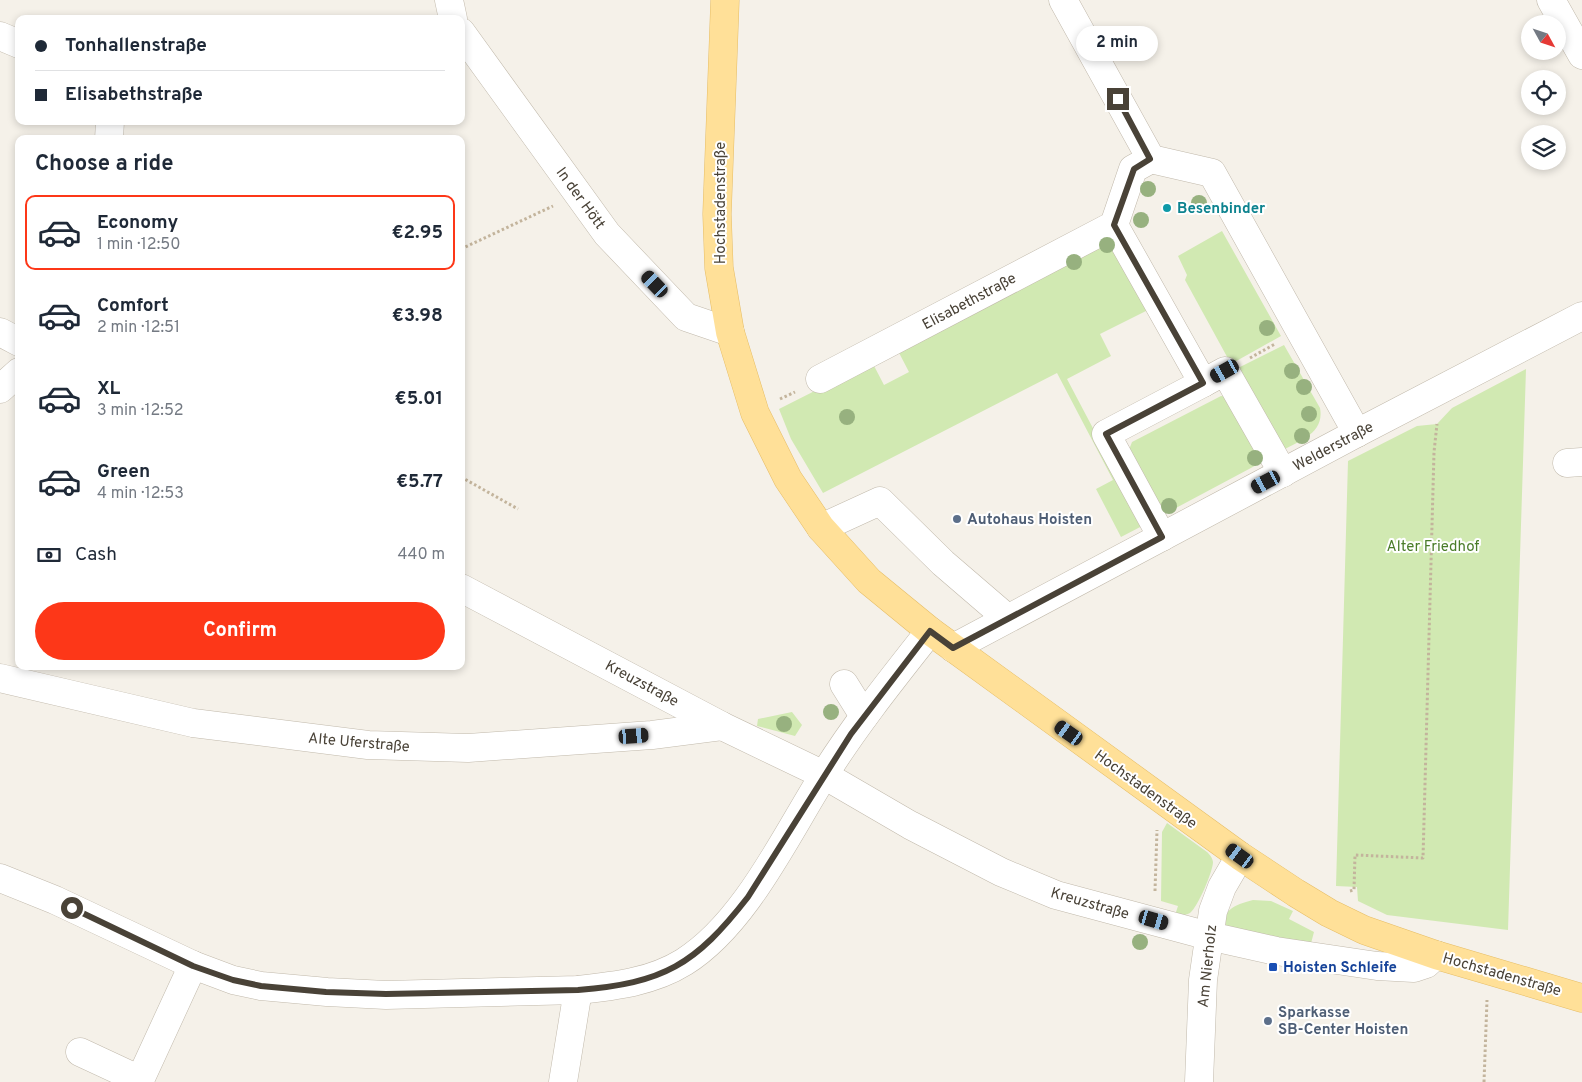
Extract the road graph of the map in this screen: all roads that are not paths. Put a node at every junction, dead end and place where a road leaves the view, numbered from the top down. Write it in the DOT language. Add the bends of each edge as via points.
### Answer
graph roads {
  1 [pos="449,0"];
  2 [pos="725,0"];
  3 [pos="1063,0"];
  4 [pos="1551,0"];
  5 [pos="454,15"];
  6 [pos="0,36"];
  7 [pos="465,39"];
  8 [pos="15,42"];
  9 [pos="1582,55"];
  10 [pos="1150,159"];
  11 [pos="1114,225"];
  12 [pos="1582,316"];
  13 [pos="0,332"];
  14 [pos="730,332"];
  15 [pos="15,340"];
  16 [pos="15,376"];
  17 [pos="1214,377"];
  18 [pos="820,379"];
  19 [pos="0,389"];
  20 [pos="1357,433"];
  21 [pos="1283,472"];
  22 [pos="821,528"];
  23 [pos="1162,537"];
  24 [pos="465,590"];
  25 [pos="1007,618"];
  26 [pos="930,631"];
  27 [pos="953,648"];
  28 [pos="0,678"];
  29 [pos="844,684"];
  30 [pos="864,716"];
  31 [pos="722,726"];
  32 [pos="824,775"];
  33 [pos="1240,856"];
  34 [pos="0,878"];
  35 [pos="1209,936"];
  36 [pos="1436,955"];
  37 [pos="193,966"];
  38 [pos="578,990"];
  39 [pos="1582,998"];
  40 [pos="80,1052"];
  41 [pos="563,1082"];
  42 [pos="1199,1082"];
  1 -- 5 [label="street, In der Hött"];
  2 -- 14 [label="main road, Hochstadenstraße" via="717,214 719,268"];
  3 -- 10 [label="street"];
  4 -- 9 [label="street"];
  6 -- 8 [label="street"];
  7 -- 14 [label="street, In der Hött" via="607,234 686,317"];
  10 -- 11 [label="street" via="1134,169"];
  10 -- 20 [label="street" via="1212,173"];
  11 -- 17 [label="street"];
  11 -- 18 [label="street, Elisabethstraße"];
  12 -- 20 [label="street, Welderstraße"];
  13 -- 15 [label="street"];
  14 -- 22 [label="main road, Hochstadenstraße" via="755,413 788,479"];
  16 -- 19 [label="street"];
  17 -- 21 [label="street"];
  17 -- 23 [label="street" via="1106,434"];
  20 -- 21 [label="street, Welderstraße"];
  21 -- 23 [label="street, Welderstraße"];
  22 -- 25 [label="street" via="880,501 943,563"];
  22 -- 26 [label="main road, Hochstadenstraße" via="869,581"];
  23 -- 25 [label="street, Welderstraße"];
  24 -- 31 [label="street, Kreuzstraße"];
  25 -- 27 [label="street, Welderstraße"];
  26 -- 27 [label="main road, Hochstadenstraße"];
  26 -- 30 [label="street"];
  27 -- 33 [label="main road, Hochstadenstraße"];
  28 -- 31 [label="street, Alte Uferstraße" via="193,723 368,746 468,748 652,735"];
  29 -- 30 [label="street"];
  30 -- 32 [label="street"];
  31 -- 32 [label="street, Kreuzstraße"];
  32 -- 35 [label="street, Kreuzstraße" via="910,825 1002,872 1056,895"];
  32 -- 38 [label="street" via="748,897 697,953 652,977"];
  33 -- 35 [label="street, Am Nierholz" via="1222,886"];
  33 -- 36 [label="main road, Hochstadenstraße" via="1329,913 1364,930"];
  34 -- 37 [label="street" via="55,900"];
  35 -- 36 [label="street, Kreuzstraße" via="1276,951 1377,966 1414,968 1426,964"];
  35 -- 42 [label="street, Am Nierholz" via="1203,980"];
  36 -- 39 [label="main road, Hochstadenstraße"];
  37 -- 38 [label="street" via="261,986 326,992"];
  37 -- 40 [label="street" via="140,1080"];
  38 -- 41 [label="street"];
}
